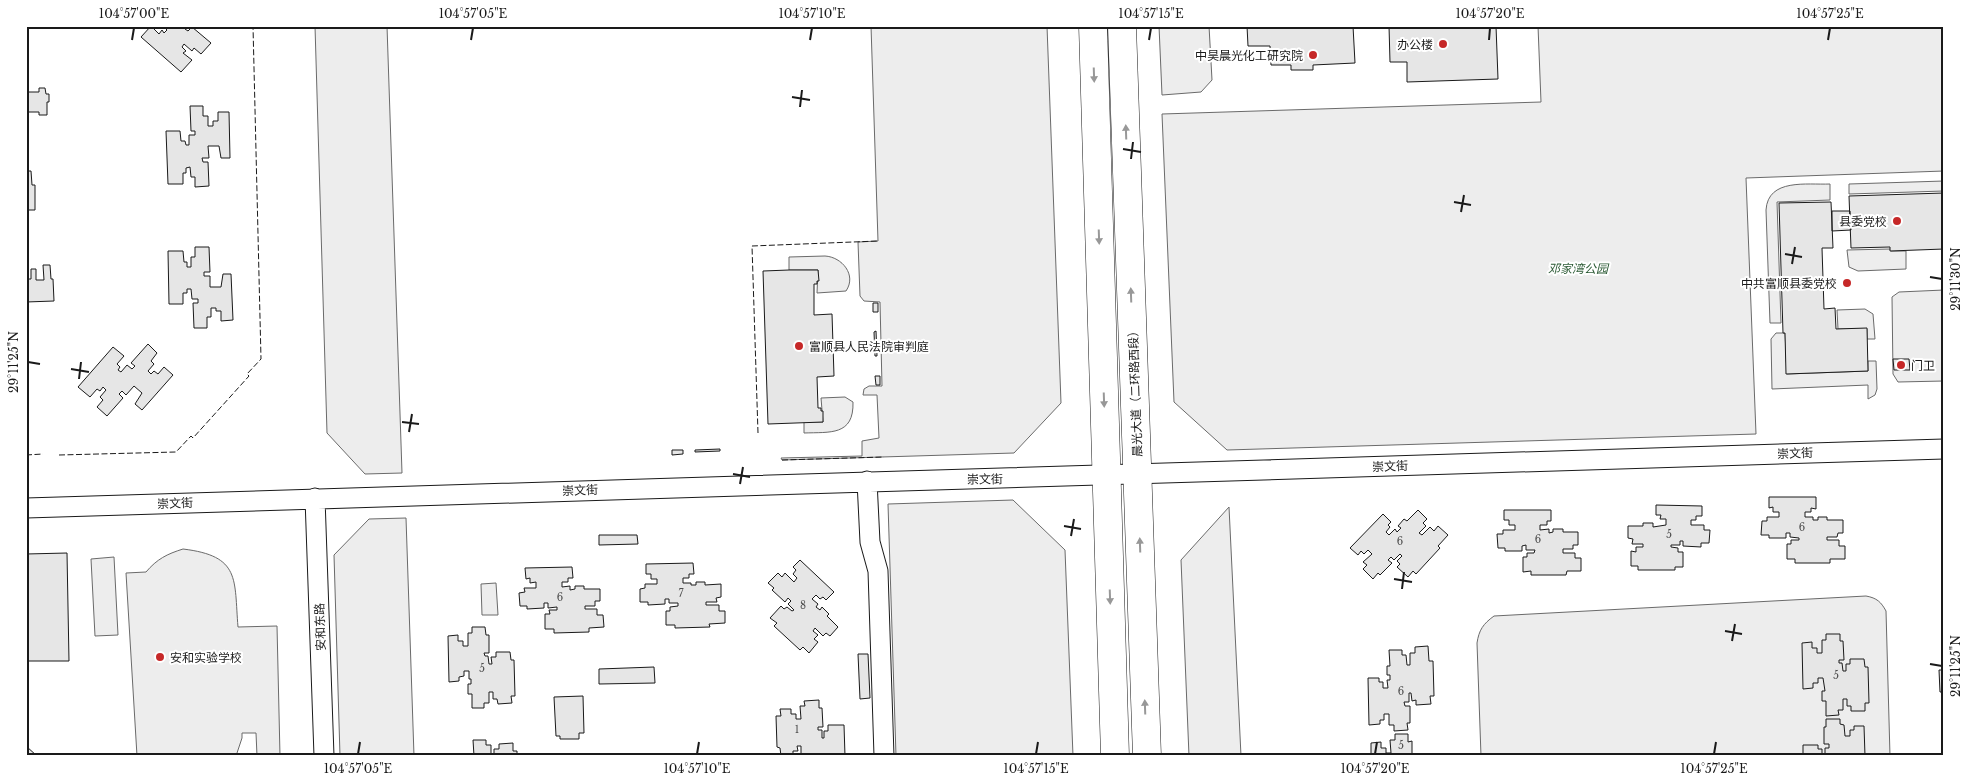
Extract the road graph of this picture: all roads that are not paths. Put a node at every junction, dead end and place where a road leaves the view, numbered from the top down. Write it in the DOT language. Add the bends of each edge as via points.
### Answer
graph roads {
  1 [pos="1093,26"];
  2 [pos="1122,26"];
  3 [pos="1944,449"];
  4 [pos="1137,475"];
  5 [pos="1107,476"];
  6 [pos="868,481"];
  7 [pos="315,498"];
  8 [pos="26,508"];
  9 [pos="324,756"];
  10 [pos="884,756"];
  11 [pos="1115,756"];
  12 [pos="1147,756"];
  1 -- 5 [label="highway, one-way"];
  4 -- 2 [label="highway, 晨光大道（二环路西段）, one-way"];
  3 -- 4 [label="street, 崇文街"];
  4 -- 5 [label="street, 崇文街"];
  12 -- 4 [label="highway, 晨光大道（二环路西段）, one-way"];
  5 -- 6 [label="street, 崇文街"];
  5 -- 11 [label="highway, one-way"];
  6 -- 7 [label="street, 崇文街"];
  6 -- 10 [label="street" via="870,542 878,571"];
  7 -- 8 [label="street, 崇文街"];
  7 -- 9 [label="street, 安和东路"];
}
